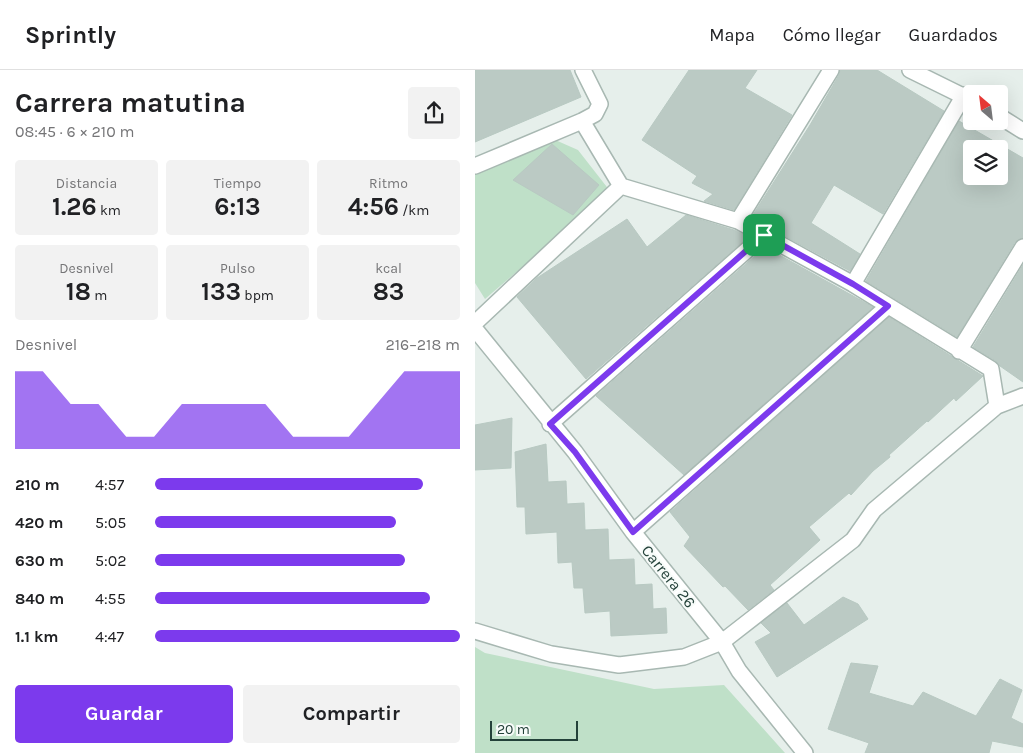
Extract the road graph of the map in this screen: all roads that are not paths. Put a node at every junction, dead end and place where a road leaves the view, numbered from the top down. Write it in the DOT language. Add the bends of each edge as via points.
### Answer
graph roads {
  1 [pos="583,70"];
  2 [pos="831,70"];
  3 [pos="910,70"];
  4 [pos="963,96"];
  5 [pos="963,106"];
  6 [pos="582,122"];
  7 [pos="1008,122"];
  8 [pos="1023,131"];
  9 [pos="475,166"];
  10 [pos="621,186"];
  11 [pos="738,221"];
  12 [pos="764,235"];
  13 [pos="1023,247"];
  14 [pos="853,284"];
  15 [pos="888,306"];
  16 [pos="475,323"];
  17 [pos="475,329"];
  18 [pos="959,351"];
  19 [pos="1023,396"];
  20 [pos="997,406"];
  21 [pos="550,424"];
  22 [pos="633,532"];
  23 [pos="475,631"];
  24 [pos="722,642"];
  25 [pos="805,753"];
  1 -- 6 [label="street" via="599,104 595,114"];
  2 -- 11 [label="street"];
  3 -- 4 [label="street"];
  5 -- 14 [label="street"];
  6 -- 9 [label="street"];
  6 -- 10 [label="street"];
  7 -- 8 [label="street"];
  10 -- 11 [label="street"];
  10 -- 16 [label="street"];
  11 -- 12 [label="street"];
  12 -- 14 [label="street"];
  12 -- 21 [label="street"];
  13 -- 18 [label="street"];
  14 -- 15 [label="street"];
  15 -- 18 [label="street"];
  15 -- 22 [label="street"];
  17 -- 21 [label="street, Carrera 26"];
  18 -- 20 [label="street" via="991,369"];
  19 -- 20 [label="street"];
  20 -- 24 [label="street" via="874,510 853,540"];
  21 -- 22 [label="street, Carrera 26" via="575,452"];
  22 -- 24 [label="street, Carrera 26"];
  23 -- 24 [label="street" via="551,654 619,665 684,657"];
  24 -- 25 [label="street, Carrera 26" via="739,671"];
}
